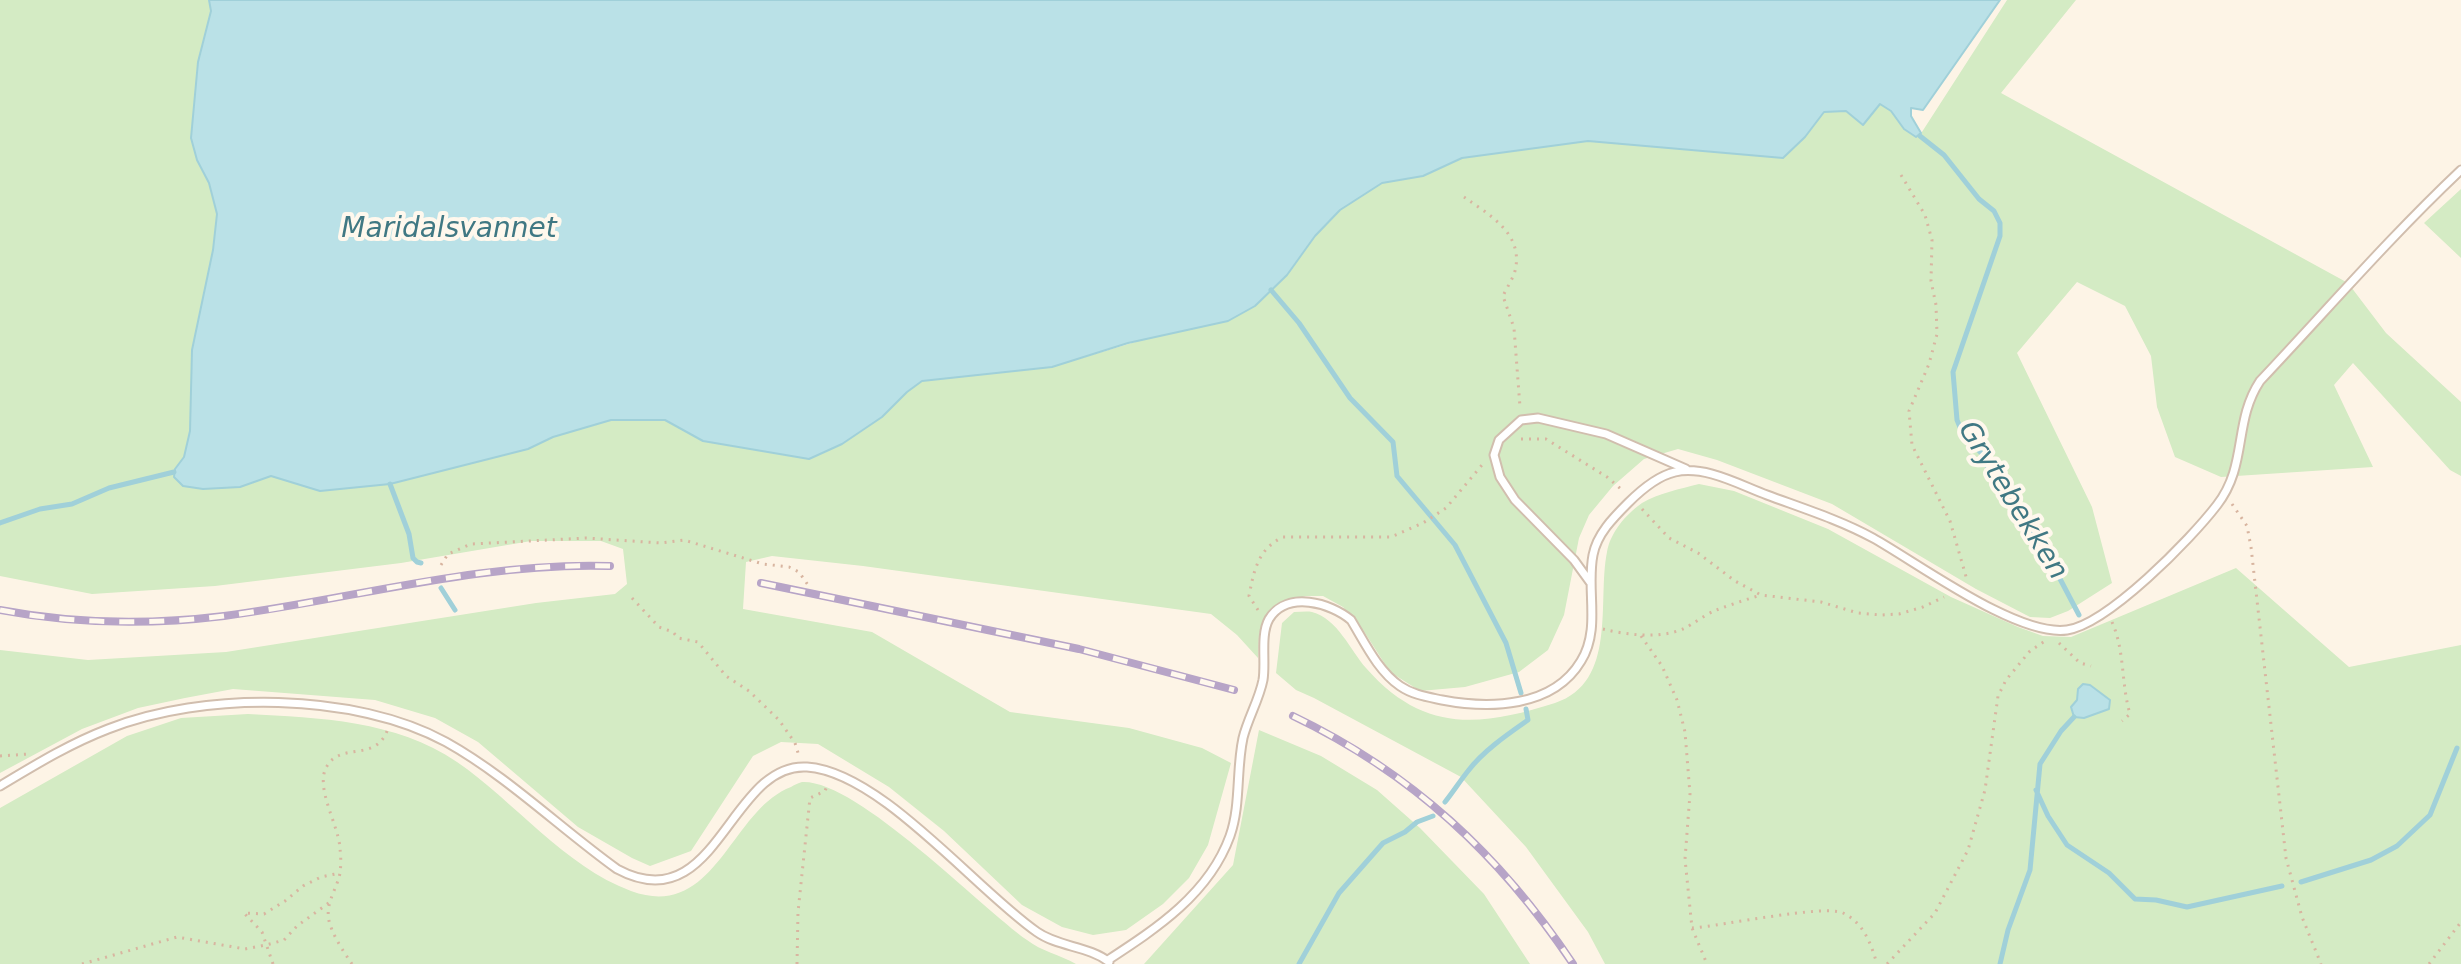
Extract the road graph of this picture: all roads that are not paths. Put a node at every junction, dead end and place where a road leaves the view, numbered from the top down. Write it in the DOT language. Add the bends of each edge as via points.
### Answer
graph roads {
  1 [pos="2461,170"];
  2 [pos="1688,470"];
  3 [pos="1590,582"];
  4 [pos="0,786"];
  5 [pos="1109,962"];
  1 -- 2 [label="lane" via="2397,231 2260,381 2243,418 2237,469 2225,494 2190,535 2095,621 2068,630 2044,629 1959,590 1872,538"];
  2 -- 3 [label="lane" via="1656,480 1602,533"];
  2 -- 3 [label="lane" via="1606,434 1538,418 1521,420 1499,440 1494,455 1500,477"];
  3 -- 5 [label="lane" via="1592,626 1576,670 1529,699 1475,706 1418,695 1399,685 1351,620 1326,605 1292,605 1271,616 1263,682 1244,737 1231,834 1213,870 1181,908"];
  4 -- 5 [label="lane" via="57,752 160,712 194,706 354,709 448,743 617,869 649,880 666,879 691,867 712,848 749,797 781,774 802,767 832,773 869,792 1037,932"];
}
